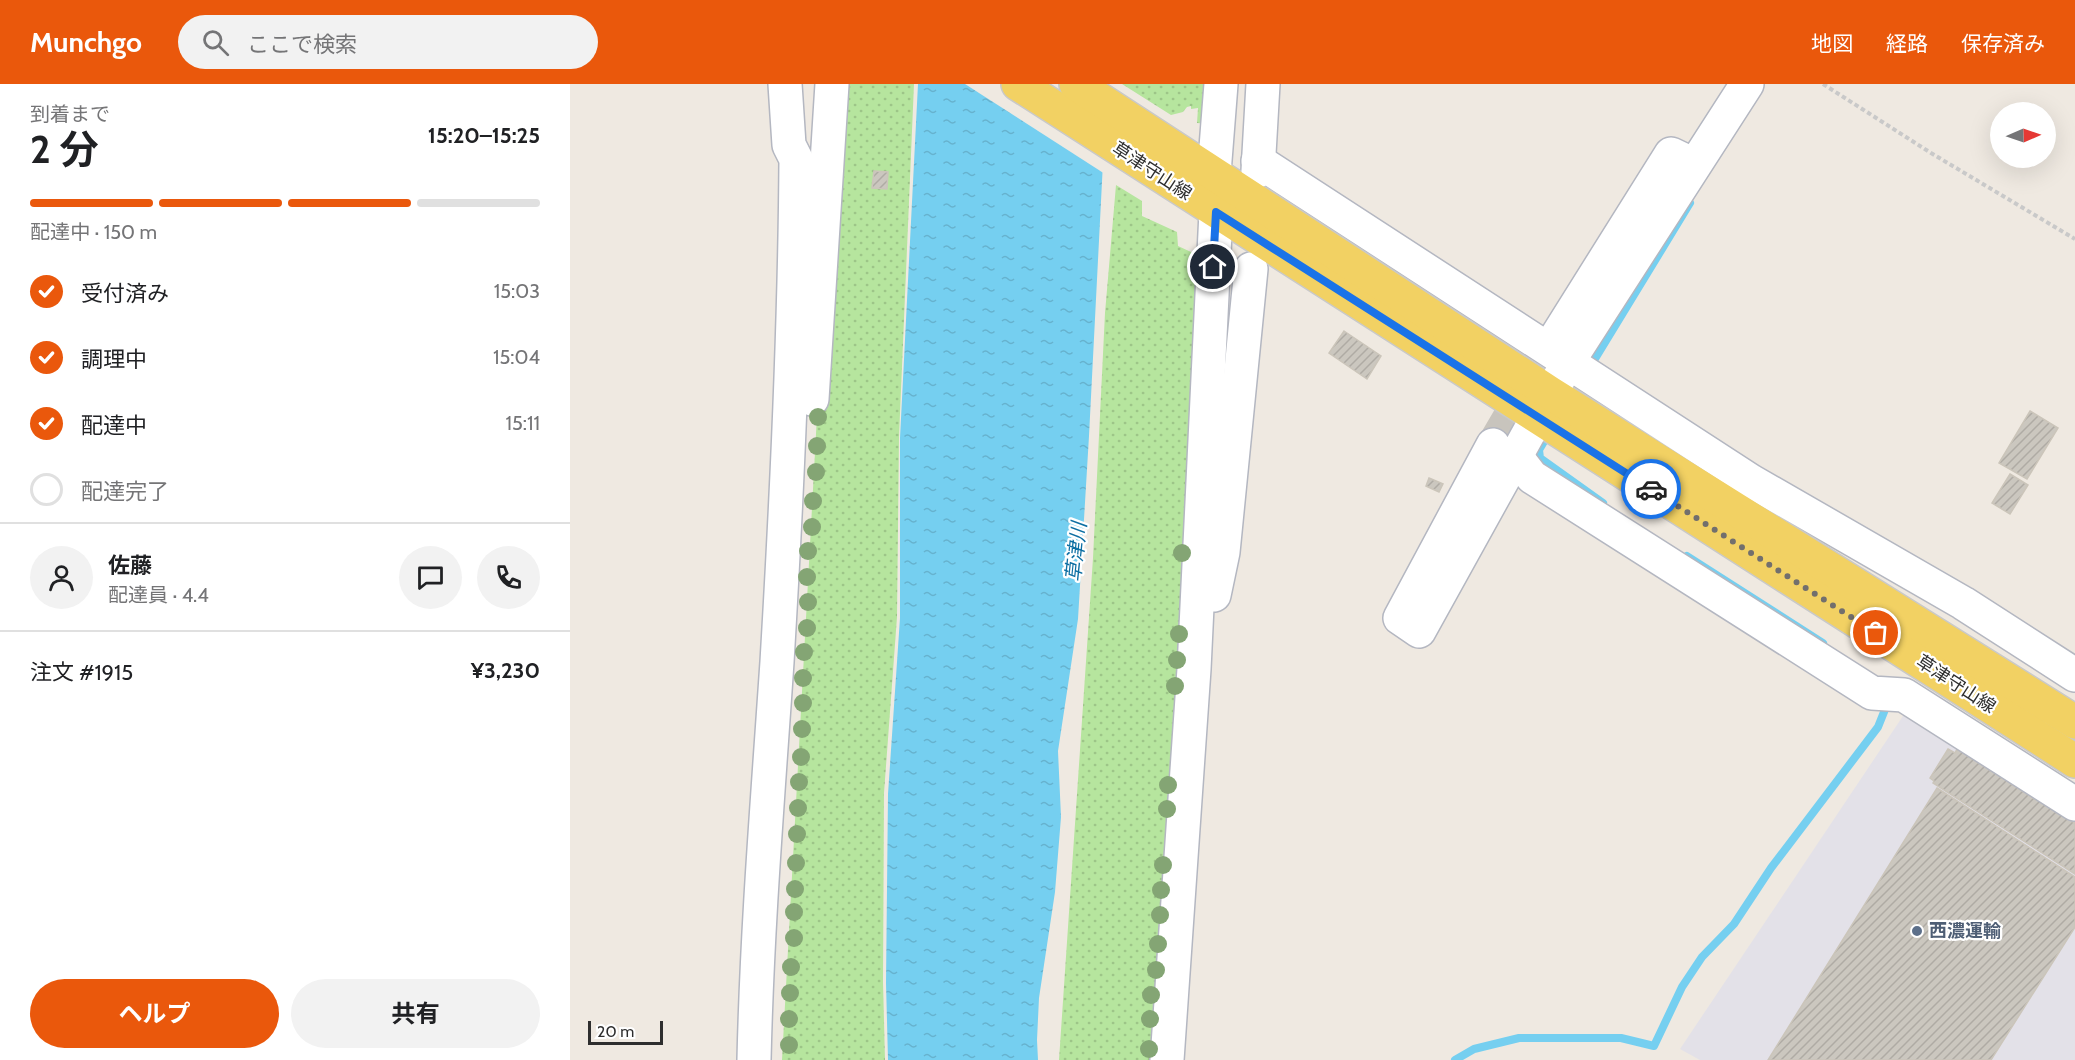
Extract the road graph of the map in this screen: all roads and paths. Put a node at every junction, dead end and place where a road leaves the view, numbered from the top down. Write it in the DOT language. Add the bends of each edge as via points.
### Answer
graph roads {
  1 [pos="785,84"];
  2 [pos="832,84"];
  3 [pos="1018,84"];
  4 [pos="1076,84"];
  5 [pos="1221,84"];
  6 [pos="1237,84"];
  7 [pos="1263,84"];
  8 [pos="1747,84"];
  9 [pos="1823,84"];
  10 [pos="1214,164"];
  11 [pos="1223,216"];
  12 [pos="2075,239"];
  13 [pos="808,244"];
  14 [pos="1251,269"];
  15 [pos="1562,351"];
  16 [pos="1544,405"];
  17 [pos="1504,450"];
  18 [pos="1212,604"];
  19 [pos="2075,675"];
  20 [pos="2075,722"];
  21 [pos="2075,761"];
  22 [pos="2075,804"];
  23 [pos="754,1060"];
  24 [pos="771,1060"];
  25 [pos="1167,1060"];
  26 [pos="1182,1060"];
  1 -- 13 [label="street" via="789,145 796,159"];
  2 -- 13 [label="street"];
  3 -- 11 [label="main road, 草津守山線"];
  4 -- 10 [label="main road, 草津守山線" via="1180,150"];
  5 -- 10 [label="street"];
  6 -- 10 [label="street" via="1233,129"];
  7 -- 15 [label="street" via="1258,166"];
  8 -- 15 [label="street"];
  9 -- 12 [label="path"];
  10 -- 16 [label="main road, 草津守山線"];
  11 -- 16 [label="main road, 草津守山線"];
  11 -- 18 [label="street"];
  11 -- 25 [label="street"];
  13 -- 23 [label="street" via="791,383"];
  13 -- 24 [label="street"];
  14 -- 18 [label="street" via="1223,552"];
  15 -- 16 [label="street"];
  15 -- 19 [label="street" via="1751,481 1963,603"];
  16 -- 17 [label="street"];
  16 -- 20 [label="main road, 草津守山線"];
  16 -- 21 [label="main road, 草津守山線"];
  17 -- 17 [label="street" via="1419,631 1400,618"];
  17 -- 22 [label="street" via="1532,477 1872,693 1904,695"];
  18 -- 26 [label="street"];
}
